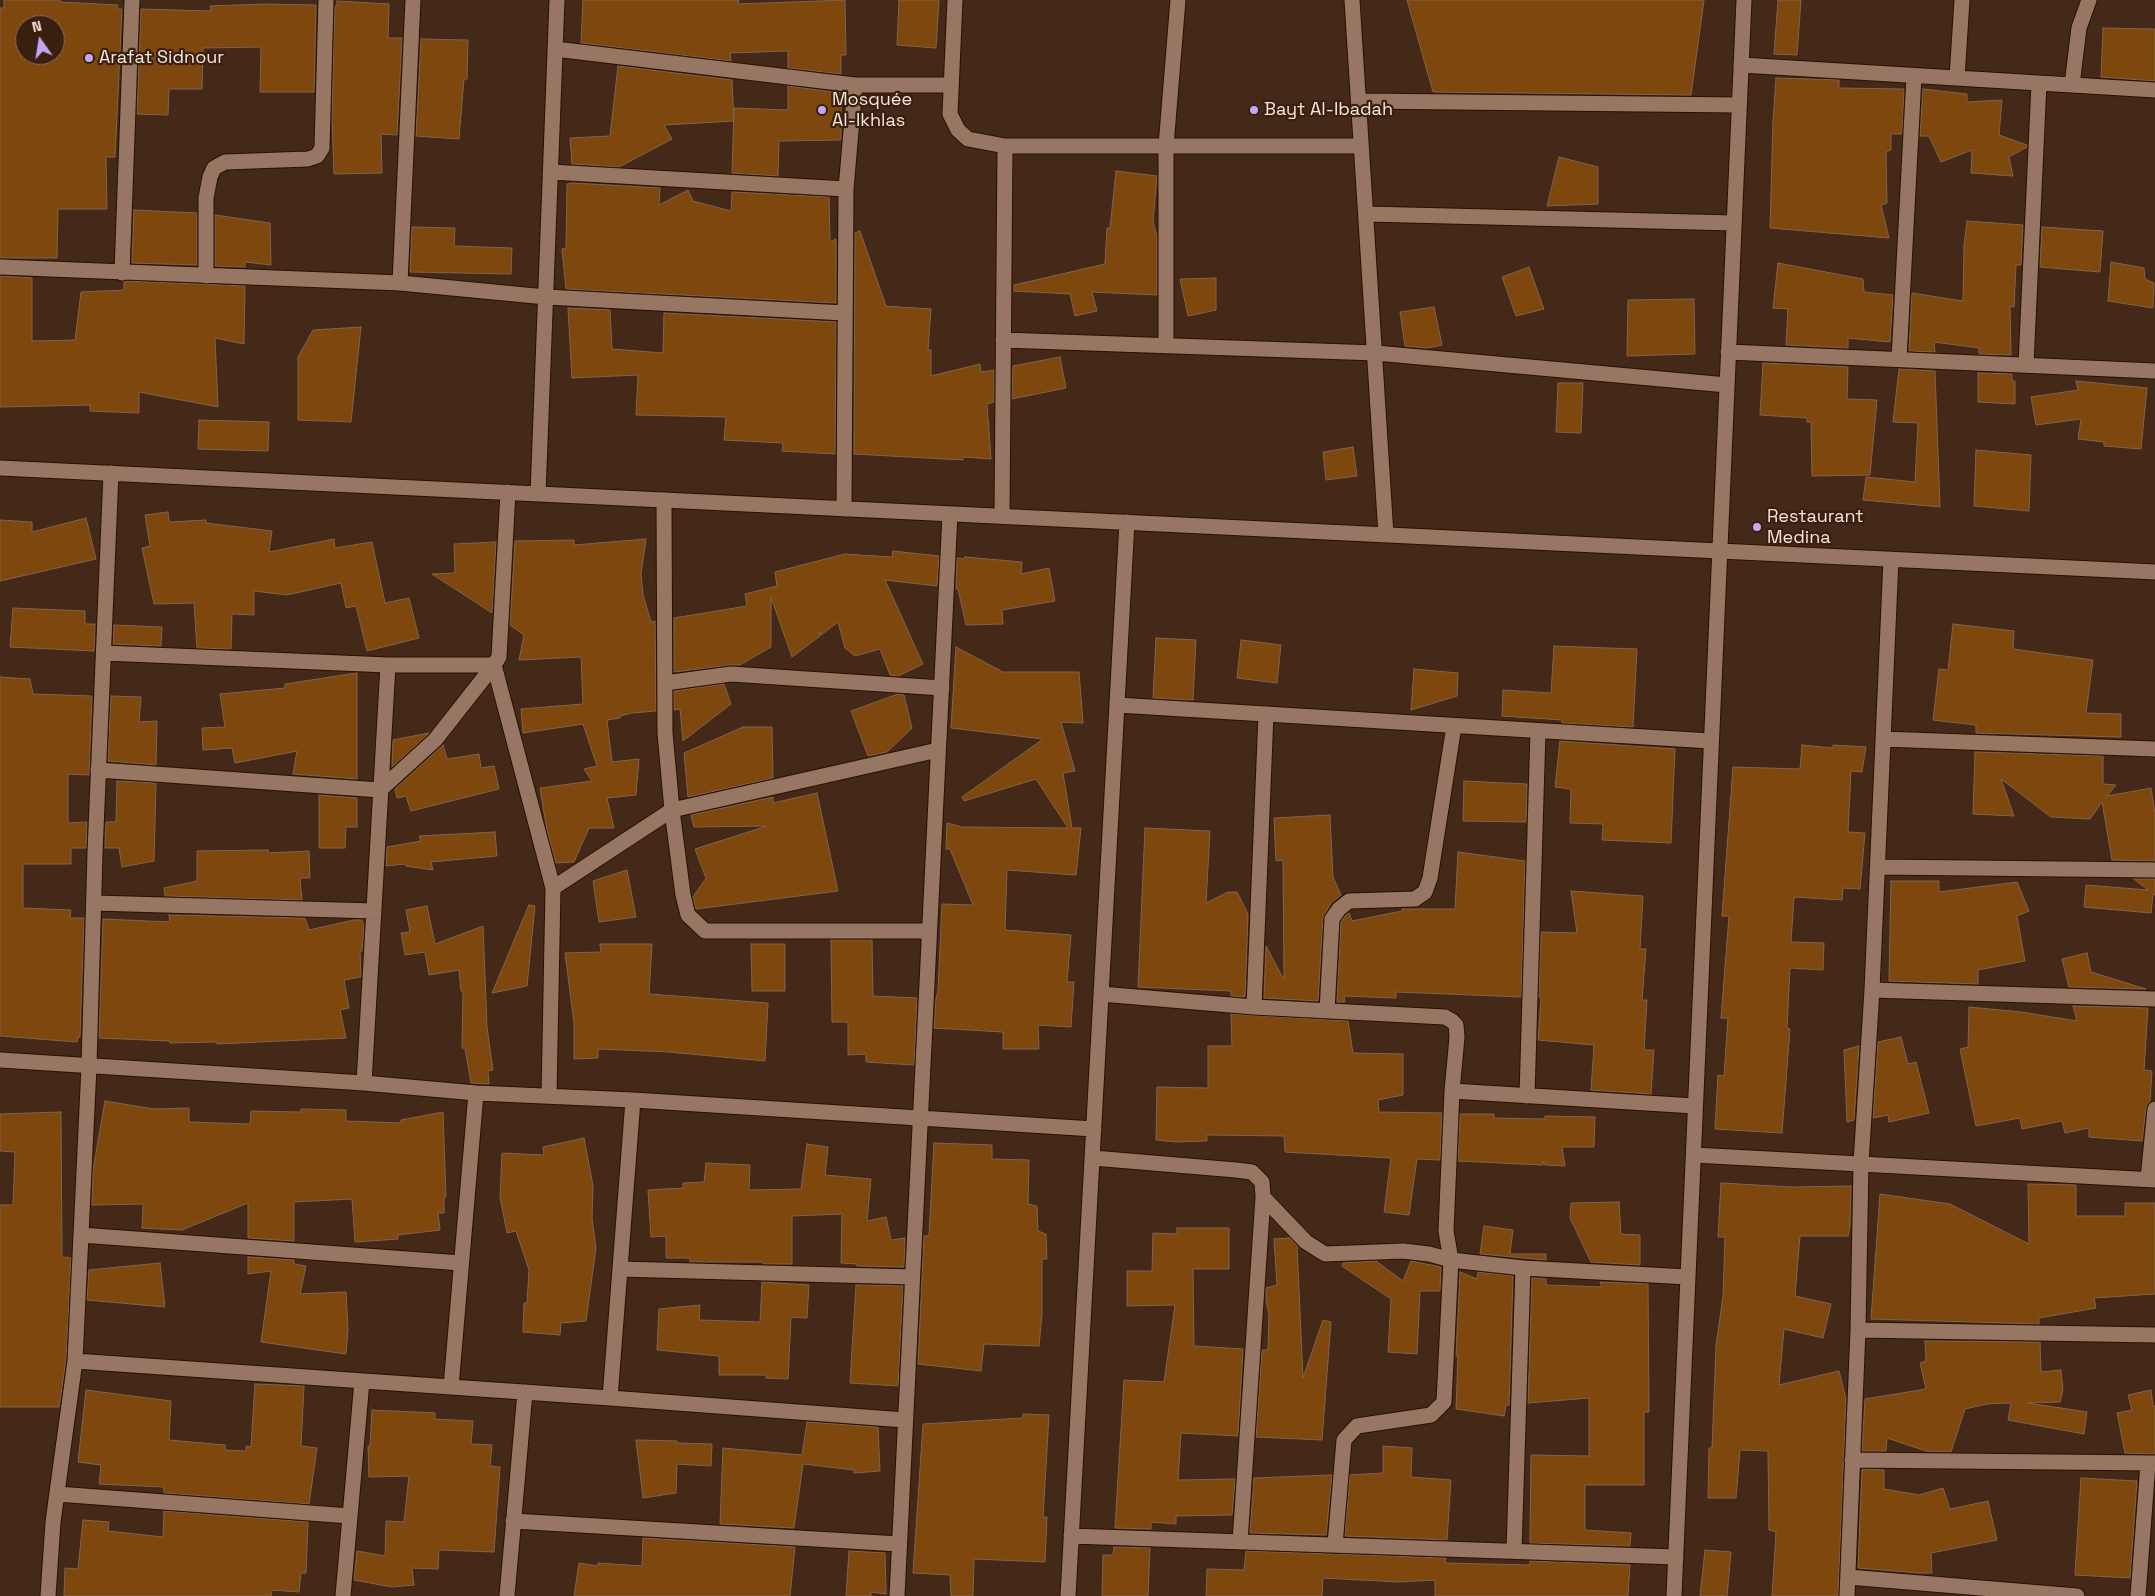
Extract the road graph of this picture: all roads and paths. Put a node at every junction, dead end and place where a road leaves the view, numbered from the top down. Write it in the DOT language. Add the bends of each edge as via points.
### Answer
graph roads {
  1 [pos="132,0"];
  2 [pos="326,0"];
  3 [pos="413,0"];
  4 [pos="558,0"];
  5 [pos="955,0"];
  6 [pos="1178,0"];
  7 [pos="1352,0"];
  8 [pos="1744,0"];
  9 [pos="1962,0"];
  10 [pos="2089,0"];
  11 [pos="556,49"];
  12 [pos="1741,65"];
  13 [pos="1914,76"];
  14 [pos="1957,78"];
  15 [pos="2039,83"];
  16 [pos="856,85"];
  17 [pos="950,85"];
  18 [pos="2072,85"];
  19 [pos="2155,90"];
  20 [pos="1359,101"];
  21 [pos="1739,105"];
  22 [pos="1006,146"];
  23 [pos="1166,146"];
  24 [pos="1362,146"];
  25 [pos="551,172"];
  26 [pos="846,189"];
  27 [pos="1366,214"];
  28 [pos="1734,223"];
  29 [pos="0,267"];
  30 [pos="122,272"];
  31 [pos="206,276"];
  32 [pos="400,283"];
  33 [pos="546,297"];
  34 [pos="845,313"];
  35 [pos="1003,340"];
  36 [pos="1166,346"];
  37 [pos="1728,352"];
  38 [pos="1376,353"];
  39 [pos="1899,359"];
  40 [pos="2026,365"];
  41 [pos="2155,371"];
  42 [pos="1727,385"];
  43 [pos="0,468"];
  44 [pos="111,473"];
  45 [pos="508,492"];
  46 [pos="538,494"];
  47 [pos="664,500"];
  48 [pos="844,509"];
  49 [pos="950,514"];
  50 [pos="1002,516"];
  51 [pos="1127,522"];
  52 [pos="1386,535"];
  53 [pos="1719,551"];
  54 [pos="1890,559"];
  55 [pos="2155,572"];
  56 [pos="104,653"];
  57 [pos="494,665"];
  58 [pos="388,666"];
  59 [pos="665,683"];
  60 [pos="942,688"];
  61 [pos="1117,705"];
  62 [pos="1266,714"];
  63 [pos="1454,726"];
  64 [pos="1538,731"];
  65 [pos="1883,739"];
  66 [pos="1711,741"];
  67 [pos="938,750"];
  68 [pos="2155,750"];
  69 [pos="98,770"];
  70 [pos="380,790"];
  71 [pos="672,810"];
  72 [pos="1878,868"];
  73 [pos="2155,870"];
  74 [pos="553,888"];
  75 [pos="94,903"];
  76 [pos="374,911"];
  77 [pos="929,931"];
  78 [pos="1872,990"];
  79 [pos="1101,994"];
  80 [pos="2155,999"];
  81 [pos="1254,1008"];
  82 [pos="1327,1011"];
  83 [pos="0,1060"];
  84 [pos="89,1066"];
  85 [pos="364,1083"];
  86 [pos="1452,1091"];
  87 [pos="476,1093"];
  88 [pos="549,1096"];
  89 [pos="1527,1096"];
  90 [pos="634,1100"];
  91 [pos="1695,1106"];
  92 [pos="2155,1109"];
  93 [pos="920,1118"];
  94 [pos="1094,1129"];
  95 [pos="1694,1155"];
  96 [pos="1092,1158"];
  97 [pos="1861,1163"];
  98 [pos="2151,1179"];
  99 [pos="1263,1197"];
  100 [pos="81,1234"];
  101 [pos="1451,1260"];
  102 [pos="461,1263"];
  103 [pos="1523,1268"];
  104 [pos="620,1269"];
  105 [pos="912,1277"];
  106 [pos="1688,1277"];
  107 [pos="1858,1330"];
  108 [pos="2155,1335"];
  109 [pos="75,1361"];
  110 [pos="362,1381"];
  111 [pos="451,1387"];
  112 [pos="525,1392"];
  113 [pos="610,1398"];
  114 [pos="905,1420"];
  115 [pos="1852,1460"];
  116 [pos="2152,1463"];
  117 [pos="57,1494"];
  118 [pos="350,1516"];
  119 [pos="513,1521"];
  120 [pos="1071,1536"];
  121 [pos="1240,1542"];
  122 [pos="899,1544"];
  123 [pos="1335,1545"];
  124 [pos="1514,1551"];
  125 [pos="1676,1557"];
  126 [pos="1848,1577"];
  127 [pos="48,1596"];
  128 [pos="343,1596"];
  129 [pos="507,1596"];
  130 [pos="897,1596"];
  131 [pos="1068,1596"];
  132 [pos="1674,1596"];
  133 [pos="1847,1596"];
  134 [pos="2077,1596"];
  135 [pos="2138,1596"];
  1 -- 30 [label="street"];
  2 -- 31 [label="street" via="322,148 317,156 308,159 225,162 214,168 206,198"];
  3 -- 32 [label="street"];
  4 -- 11 [label="street"];
  5 -- 17 [label="street"];
  6 -- 23 [label="street"];
  7 -- 20 [label="street"];
  8 -- 12 [label="street"];
  9 -- 14 [label="street"];
  10 -- 18 [label="street" via="2079,28"];
  11 -- 16 [label="street"];
  11 -- 25 [label="street"];
  12 -- 13 [label="street"];
  12 -- 21 [label="street"];
  13 -- 14 [label="street"];
  13 -- 39 [label="street"];
  14 -- 15 [label="street"];
  15 -- 18 [label="street"];
  15 -- 40 [label="street"];
  16 -- 17 [label="street"];
  16 -- 26 [label="street"];
  17 -- 22 [label="street" via="950,114 958,130 968,139"];
  18 -- 19 [label="street"];
  20 -- 21 [label="street"];
  20 -- 24 [label="street"];
  21 -- 28 [label="street"];
  22 -- 23 [label="street"];
  22 -- 35 [label="street"];
  23 -- 24 [label="street"];
  23 -- 36 [label="street"];
  24 -- 27 [label="street"];
  25 -- 26 [label="street"];
  25 -- 33 [label="street"];
  26 -- 34 [label="street"];
  27 -- 28 [label="street"];
  27 -- 38 [label="street"];
  28 -- 37 [label="street"];
  29 -- 30 [label="street"];
  30 -- 31 [label="street"];
  31 -- 32 [label="street"];
  32 -- 33 [label="street"];
  33 -- 34 [label="street"];
  33 -- 46 [label="street"];
  34 -- 48 [label="street"];
  35 -- 36 [label="street"];
  35 -- 50 [label="street"];
  36 -- 38 [label="street"];
  37 -- 39 [label="street"];
  37 -- 42 [label="street"];
  38 -- 42 [label="street"];
  38 -- 52 [label="street"];
  39 -- 40 [label="street"];
  40 -- 41 [label="street"];
  42 -- 53 [label="street"];
  43 -- 44 [label="street"];
  44 -- 45 [label="street"];
  44 -- 56 [label="street"];
  45 -- 46 [label="street"];
  45 -- 57 [label="street" via="499,657"];
  46 -- 47 [label="street"];
  47 -- 48 [label="street"];
  47 -- 59 [label="street"];
  48 -- 49 [label="street"];
  49 -- 50 [label="street"];
  49 -- 60 [label="street"];
  50 -- 51 [label="street"];
  51 -- 52 [label="street"];
  51 -- 61 [label="street"];
  52 -- 53 [label="street"];
  53 -- 54 [label="street"];
  53 -- 66 [label="street"];
  54 -- 55 [label="street"];
  54 -- 65 [label="street"];
  56 -- 58 [label="street"];
  56 -- 69 [label="street"];
  57 -- 58 [label="street"];
  57 -- 70 [label="street" via="435,740"];
  57 -- 74 [label="street"];
  58 -- 70 [label="street"];
  59 -- 60 [label="street" via="731,674"];
  59 -- 71 [label="street" via="664,733"];
  60 -- 67 [label="street"];
  61 -- 62 [label="street"];
  61 -- 79 [label="street"];
  62 -- 63 [label="street"];
  62 -- 81 [label="street"];
  63 -- 64 [label="street"];
  63 -- 82 [label="street" via="1430,878 1425,892 1415,899 1349,901 1339,908 1332,919"];
  64 -- 66 [label="street"];
  64 -- 89 [label="street"];
  65 -- 68 [label="street"];
  65 -- 72 [label="street"];
  66 -- 91 [label="street"];
  67 -- 71 [label="street"];
  67 -- 77 [label="street"];
  69 -- 70 [label="street"];
  69 -- 75 [label="street"];
  70 -- 76 [label="street"];
  71 -- 74 [label="street"];
  71 -- 77 [label="street" via="688,915 704,930"];
  72 -- 73 [label="street"];
  72 -- 78 [label="street"];
  74 -- 88 [label="street"];
  75 -- 76 [label="street"];
  75 -- 84 [label="street"];
  76 -- 85 [label="street"];
  77 -- 93 [label="street"];
  78 -- 80 [label="street"];
  78 -- 97 [label="street"];
  79 -- 81 [label="street"];
  79 -- 94 [label="street"];
  81 -- 82 [label="street"];
  82 -- 86 [label="street" via="1445,1017 1452,1021 1458,1037"];
  83 -- 84 [label="street"];
  84 -- 85 [label="street"];
  84 -- 100 [label="street"];
  85 -- 87 [label="street"];
  86 -- 89 [label="street"];
  86 -- 101 [label="street" via="1446,1231"];
  87 -- 88 [label="street"];
  87 -- 102 [label="street"];
  88 -- 90 [label="street"];
  89 -- 91 [label="street"];
  90 -- 93 [label="street"];
  90 -- 104 [label="street"];
  91 -- 95 [label="street"];
  92 -- 98 [label="street"];
  93 -- 94 [label="street"];
  93 -- 105 [label="street"];
  94 -- 96 [label="street"];
  95 -- 97 [label="street"];
  95 -- 106 [label="street"];
  96 -- 99 [label="street" via="1252,1172 1262,1182"];
  96 -- 120 [label="street"];
  97 -- 98 [label="street"];
  97 -- 107 [label="street"];
  99 -- 101 [label="street" via="1306,1242 1325,1254 1404,1251"];
  99 -- 121 [label="street"];
  100 -- 102 [label="street"];
  100 -- 109 [label="street"];
  101 -- 103 [label="street"];
  101 -- 123 [label="street" via="1444,1402 1431,1415 1357,1426 1344,1440"];
  102 -- 111 [label="street"];
  103 -- 106 [label="street"];
  103 -- 124 [label="street"];
  104 -- 105 [label="street"];
  104 -- 113 [label="street"];
  105 -- 114 [label="street"];
  106 -- 125 [label="street"];
  107 -- 108 [label="street"];
  107 -- 115 [label="street"];
  109 -- 110 [label="street"];
  109 -- 117 [label="street"];
  110 -- 111 [label="street"];
  110 -- 118 [label="street"];
  111 -- 112 [label="street"];
  112 -- 113 [label="street"];
  112 -- 119 [label="street"];
  113 -- 114 [label="street"];
  114 -- 122 [label="street"];
  115 -- 116 [label="street"];
  115 -- 126 [label="street"];
  116 -- 135 [label="street"];
  117 -- 118 [label="street"];
  117 -- 127 [label="street"];
  118 -- 128 [label="street"];
  119 -- 122 [label="street"];
  119 -- 129 [label="street"];
  120 -- 121 [label="street"];
  120 -- 131 [label="street"];
  121 -- 123 [label="street"];
  122 -- 130 [label="street"];
  123 -- 124 [label="street"];
  124 -- 125 [label="street"];
  125 -- 132 [label="street"];
  126 -- 133 [label="street"];
  126 -- 134 [label="street"];
}
